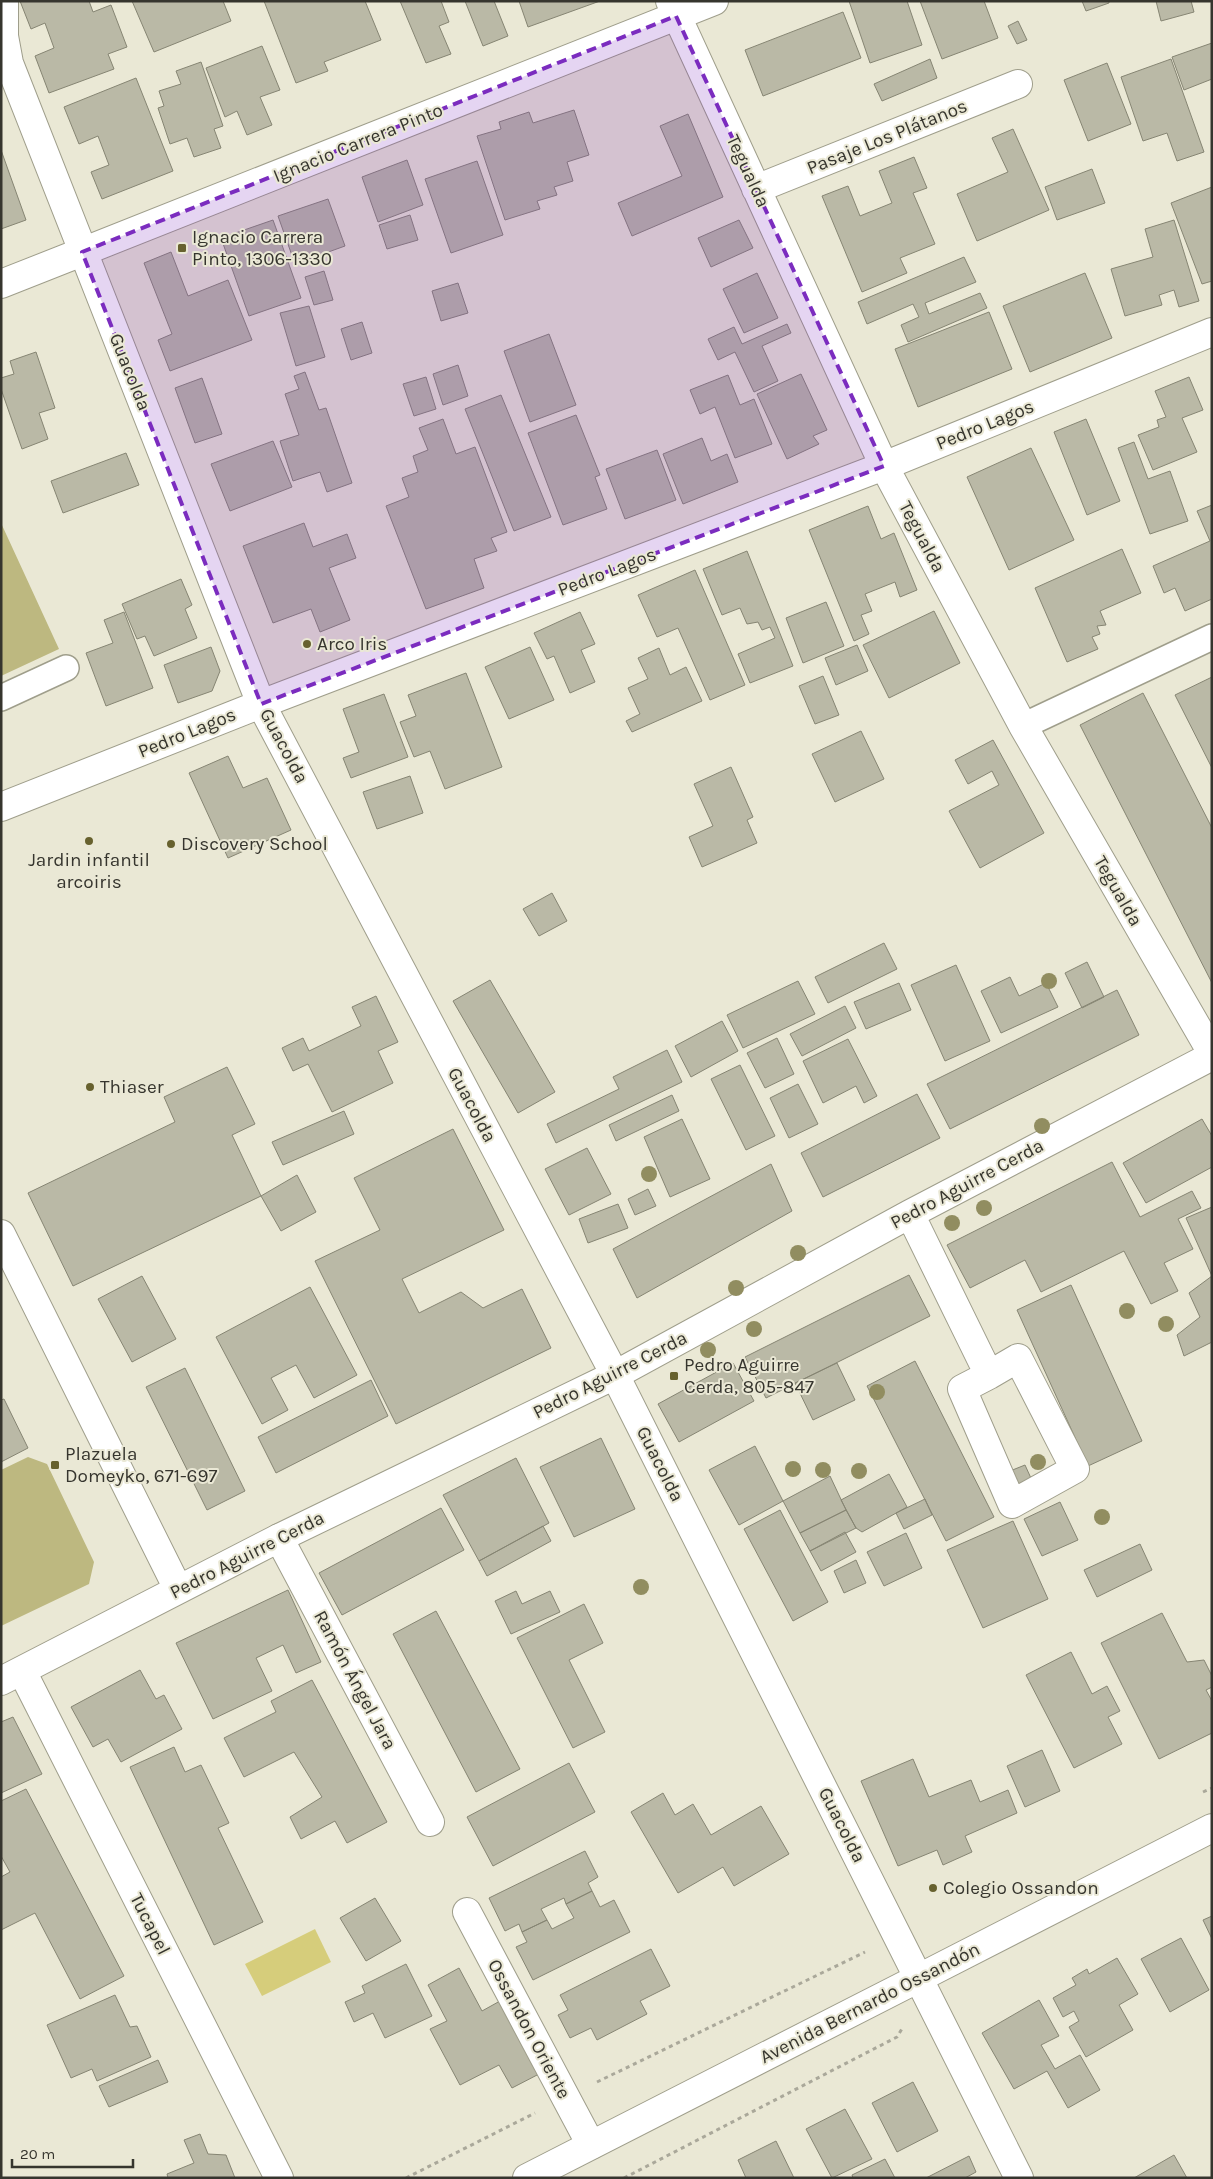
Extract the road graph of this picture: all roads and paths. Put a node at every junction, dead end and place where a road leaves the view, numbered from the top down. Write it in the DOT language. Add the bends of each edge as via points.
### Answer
graph roads {
  1 [pos="714,1"];
  2 [pos="3,6"];
  3 [pos="673,9"];
  4 [pos="1018,84"];
  5 [pos="756,189"];
  6 [pos="82,252"];
  7 [pos="1,284"];
  8 [pos="1212,332"];
  9 [pos="884,466"];
  10 [pos="1212,637"];
  11 [pos="66,668"];
  12 [pos="1,698"];
  13 [pos="261,704"];
  14 [pos="1023,726"];
  15 [pos="1,807"];
  16 [pos="1212,1055"];
  17 [pos="910,1214"];
  18 [pos="1,1234"];
  19 [pos="615,1375"];
  20 [pos="989,1375"];
  21 [pos="279,1538"];
  22 [pos="178,1589"];
  23 [pos="11,1676"];
  24 [pos="1212,1788"];
  25 [pos="1194,1797"];
  26 [pos="430,1822"];
  27 [pos="1212,1828"];
  28 [pos="467,1912"];
  29 [pos="904,1947"];
  30 [pos="919,1978"];
  31 [pos="566,2098"];
  32 [pos="592,2145"];
  33 [pos="279,2178"];
  34 [pos="406,2178"];
  35 [pos="527,2178"];
  36 [pos="1019,2178"];
  1 -- 3 [label="street, Ignacio Carrera Pinto"];
  2 -- 6 [label="street, Guacolda" via="9,63"];
  3 -- 5 [label="street, Tegualda"];
  3 -- 6 [label="street, Ignacio Carrera Pinto"];
  4 -- 5 [label="street, Pasaje Los Plátanos"];
  5 -- 9 [label="street, Tegualda"];
  6 -- 7 [label="street, Ignacio Carrera Pinto"];
  6 -- 13 [label="street, Guacolda"];
  8 -- 9 [label="street, Pedro Lagos"];
  9 -- 13 [label="street, Pedro Lagos"];
  9 -- 14 [label="street, Tegualda"];
  10 -- 14 [label="lane"];
  11 -- 12 [label="lane"];
  13 -- 15 [label="street, Pedro Lagos"];
  13 -- 19 [label="street, Guacolda"];
  14 -- 16 [label="street, Tegualda"];
  16 -- 17 [label="street, Pedro Aguirre Cerda"];
  17 -- 19 [label="street, Pedro Aguirre Cerda"];
  17 -- 20 [label="street"];
  18 -- 22 [label="street"];
  19 -- 21 [label="street, Pedro Aguirre Cerda"];
  19 -- 29 [label="street, Guacolda"];
  20 -- 20 [label="street" via="962,1389 1012,1504 1075,1469 1018,1358"];
  21 -- 22 [label="street, Pedro Aguirre Cerda"];
  21 -- 26 [label="street, Ramón Ángel Jara"];
  22 -- 23 [label="street, Pedro Aguirre Cerda"];
  23 -- 33 [label="street, Tucapel"];
  24 -- 25 [label="path"];
  27 -- 30 [label="street, Avenida Bernardo Ossandón"];
  28 -- 31 [label="street, Ossandon Oriente"];
  29 -- 30 [label="street, Guacolda"];
  29 -- 31 [label="path" via="863,1952"];
  30 -- 32 [label="street, Avenida Bernardo Ossandón"];
  30 -- 36 [label="street, Guacolda"];
  31 -- 32 [label="street, Ossandon Oriente"];
  31 -- 34 [label="path"];
  32 -- 35 [label="street, Avenida Bernardo Ossandón"];
}
